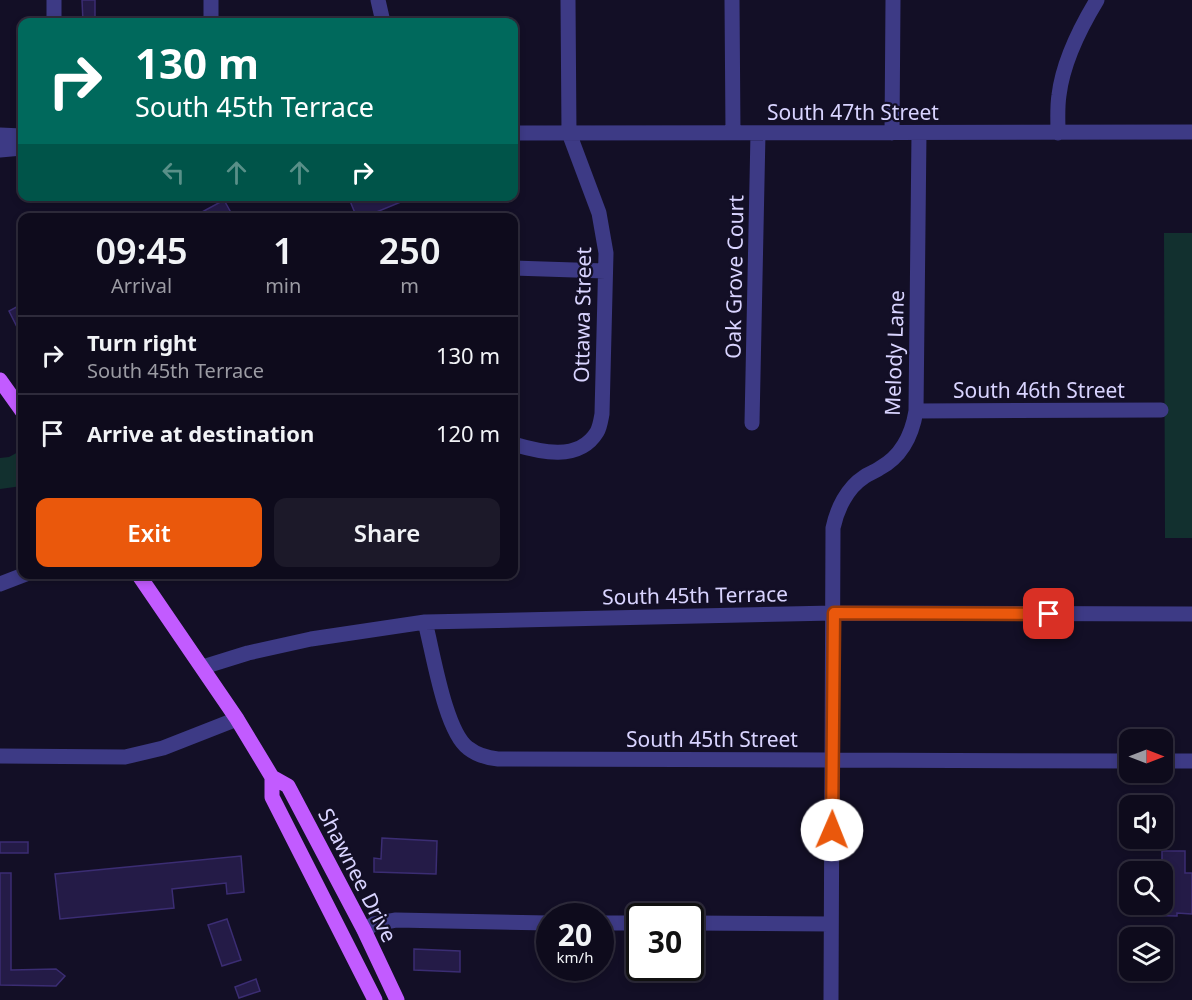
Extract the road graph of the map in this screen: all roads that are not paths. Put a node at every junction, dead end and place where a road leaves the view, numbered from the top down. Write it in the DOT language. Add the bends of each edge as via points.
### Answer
graph roads {
  1 [pos="54,0"];
  2 [pos="211,0"];
  3 [pos="378,0"];
  4 [pos="568,0"];
  5 [pos="732,0"];
  6 [pos="892,0"];
  7 [pos="1097,0"];
  8 [pos="54,18"];
  9 [pos="211,18"];
  10 [pos="382,18"];
  11 [pos="1192,132"];
  12 [pos="518,133"];
  13 [pos="569,133"];
  14 [pos="733,133"];
  15 [pos="758,133"];
  16 [pos="892,133"];
  17 [pos="919,133"];
  18 [pos="1058,133"];
  19 [pos="0,135"];
  20 [pos="18,136"];
  21 [pos="18,148"];
  22 [pos="0,150"];
  23 [pos="518,268"];
  24 [pos="605,271"];
  25 [pos="0,380"];
  26 [pos="18,405"];
  27 [pos="1161,410"];
  28 [pos="916,411"];
  29 [pos="752,423"];
  30 [pos="518,445"];
  31 [pos="18,577"];
  32 [pos="141,579"];
  33 [pos="0,584"];
  34 [pos="834,613"];
  35 [pos="1192,614"];
  36 [pos="425,622"];
  37 [pos="203,667"];
  38 [pos="237,719"];
  39 [pos="0,756"];
  40 [pos="833,760"];
  41 [pos="1119,761"];
  42 [pos="1173,761"];
  43 [pos="1192,761"];
  44 [pos="272,777"];
  45 [pos="316,840"];
  46 [pos="298,849"];
  47 [pos="536,922"];
  48 [pos="704,923"];
  49 [pos="831,924"];
  50 [pos="364,930"];
  51 [pos="345,942"];
  52 [pos="375,1000"];
  53 [pos="398,1000"];
  54 [pos="831,1000"];
  1 -- 8 [label="street"];
  2 -- 9 [label="street"];
  3 -- 10 [label="street"];
  4 -- 13 [label="street, Ottawa Street"];
  5 -- 14 [label="street"];
  6 -- 16 [label="street"];
  7 -- 18 [label="street" via="1070,54 1059,94"];
  11 -- 18 [label="street, South 47th Street"];
  12 -- 13 [label="street, South 47th Street"];
  13 -- 14 [label="street, South 47th Street"];
  13 -- 24 [label="street, Ottawa Street" via="599,213"];
  14 -- 15 [label="street, South 47th Street"];
  15 -- 16 [label="street, South 47th Street"];
  15 -- 29 [label="street, Oak Grove Court"];
  16 -- 17 [label="street, South 47th Street"];
  17 -- 18 [label="street, South 47th Street"];
  17 -- 28 [label="street, Melody Lane"];
  19 -- 20 [label="street"];
  21 -- 22 [label="street"];
  23 -- 24 [label="street"];
  24 -- 30 [label="street, Ottawa Street" via="602,414 598,432 572,451 551,453"];
  25 -- 26 [label="main road"];
  27 -- 28 [label="street, South 46th Street"];
  28 -- 34 [label="street, Melody Lane" via="914,426 899,453 882,468 863,477 843,500 833,528"];
  31 -- 33 [label="street"];
  32 -- 37 [label="main road, Shawnee Drive"];
  34 -- 35 [label="street, South 45th Terrace"];
  34 -- 36 [label="street, South 45th Terrace"];
  34 -- 40 [label="street, Melody Lane"];
  36 -- 37 [label="street, South 45th Terrace" via="311,639"];
  36 -- 40 [label="street, South 45th Street" via="451,725 468,749 484,757"];
  37 -- 38 [label="main road, Shawnee Drive"];
  38 -- 39 [label="street" via="163,748 125,757"];
  38 -- 44 [label="main road, Shawnee Drive"];
  40 -- 41 [label="street, South 45th Street"];
  40 -- 49 [label="street, Melody Lane"];
  42 -- 43 [label="street"];
  44 -- 45 [label="main road, Shawnee Drive" via="288,786"];
  44 -- 46 [label="main road, Shawnee Drive" via="272,798"];
  45 -- 46 [label="main road"];
  45 -- 50 [label="main road, Shawnee Drive"];
  46 -- 51 [label="main road, Shawnee Drive"];
  47 -- 50 [label="street" via="396,920"];
  48 -- 49 [label="street"];
  49 -- 54 [label="street, Melody Lane"];
  50 -- 51 [label="main road"];
  50 -- 53 [label="main road, Shawnee Drive"];
  51 -- 52 [label="main road, Shawnee Drive"];
}
